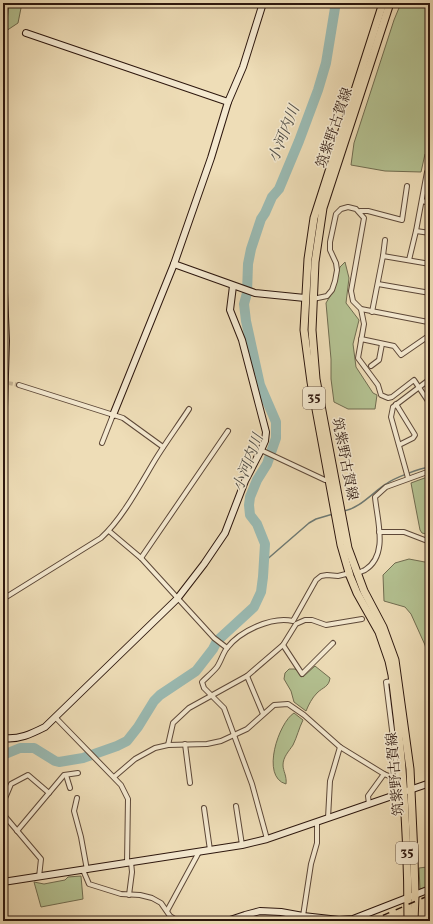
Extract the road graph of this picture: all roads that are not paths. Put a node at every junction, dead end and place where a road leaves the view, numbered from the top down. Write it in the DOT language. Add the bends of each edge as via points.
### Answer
graph roads {
  1 [pos="263,3"];
  2 [pos="383,3"];
  3 [pos="390,3"];
  4 [pos="26,33"];
  5 [pos="228,102"];
  6 [pos="430,172"];
  7 [pos="407,186"];
  8 [pos="422,201"];
  9 [pos="430,203"];
  10 [pos="360,211"];
  11 [pos="416,231"];
  12 [pos="430,233"];
  13 [pos="385,240"];
  14 [pos="383,256"];
  15 [pos="409,260"];
  16 [pos="174,264"];
  17 [pos="430,264"];
  18 [pos="378,284"];
  19 [pos="235,287"];
  20 [pos="3,292"];
  21 [pos="430,293"];
  22 [pos="309,299"];
  23 [pos="361,310"];
  24 [pos="372,312"];
  25 [pos="430,324"];
  26 [pos="430,335"];
  27 [pos="361,339"];
  28 [pos="382,344"];
  29 [pos="371,366"];
  30 [pos="430,379"];
  31 [pos="19,385"];
  32 [pos="419,387"];
  33 [pos="396,404"];
  34 [pos="430,404"];
  35 [pos="3,407"];
  36 [pos="189,409"];
  37 [pos="113,415"];
  38 [pos="228,431"];
  39 [pos="102,443"];
  40 [pos="399,445"];
  41 [pos="163,447"];
  42 [pos="264,450"];
  43 [pos="430,471"];
  44 [pos="408,478"];
  45 [pos="329,480"];
  46 [pos="109,531"];
  47 [pos="379,532"];
  48 [pos="430,542"];
  49 [pos="141,558"];
  50 [pos="353,575"];
  51 [pos="3,599"];
  52 [pos="177,599"];
  53 [pos="362,618"];
  54 [pos="295,622"];
  55 [pos="333,643"];
  56 [pos="283,645"];
  57 [pos="226,647"];
  58 [pos="247,676"];
  59 [pos="211,695"];
  60 [pos="263,714"];
  61 [pos="55,717"];
  62 [pos="234,736"];
  63 [pos="3,738"];
  64 [pos="185,744"];
  65 [pos="168,745"];
  66 [pos="340,747"];
  67 [pos="78,773"];
  68 [pos="384,774"];
  69 [pos="66,775"];
  70 [pos="114,777"];
  71 [pos="401,777"];
  72 [pos="190,783"];
  73 [pos="430,783"];
  74 [pos="70,788"];
  75 [pos="408,790"];
  76 [pos="49,793"];
  77 [pos="77,798"];
  78 [pos="3,803"];
  79 [pos="369,804"];
  80 [pos="236,806"];
  81 [pos="204,808"];
  82 [pos="3,814"];
  83 [pos="328,818"];
  84 [pos="317,822"];
  85 [pos="17,831"];
  86 [pos="267,839"];
  87 [pos="242,845"];
  88 [pos="210,850"];
  89 [pos="199,852"];
  90 [pos="129,863"];
  91 [pos="85,870"];
  92 [pos="39,877"];
  93 [pos="3,882"];
  94 [pos="430,889"];
  95 [pos="129,895"];
  96 [pos="415,896"];
  97 [pos="408,898"];
  98 [pos="167,910"];
  99 [pos="303,916"];
  100 [pos="410,916"];
  101 [pos="178,921"];
  102 [pos="227,921"];
  103 [pos="414,921"];
  1 -- 5 [label="street" via="243,66"];
  2 -- 22 [label="main road, 筑紫野古賀線 / 35" via="317,206 310,240"];
  3 -- 22 [label="main road, 筑紫野古賀線 / 35" via="323,208"];
  4 -- 5 [label="street"];
  5 -- 16 [label="street"];
  6 -- 8 [label="street" via="427,172"];
  7 -- 10 [label="street" via="402,220"];
  8 -- 9 [label="street"];
  8 -- 11 [label="street"];
  10 -- 22 [label="street" via="348,207 336,214 330,242 337,270 332,290 327,296"];
  10 -- 23 [label="street" via="364,224 350,291 353,301"];
  11 -- 12 [label="street"];
  11 -- 15 [label="street"];
  13 -- 14 [label="street"];
  14 -- 15 [label="street"];
  14 -- 18 [label="street"];
  15 -- 17 [label="street"];
  16 -- 19 [label="street"];
  16 -- 37 [label="street"];
  18 -- 21 [label="street"];
  18 -- 24 [label="street"];
  19 -- 22 [label="street" via="255,293"];
  19 -- 42 [label="street" via="230,310 242,340 266,432"];
  20 -- 35 [label="highway"];
  22 -- 45 [label="main road, 筑紫野古賀線 / 35" via="304,330"];
  22 -- 50 [label="main road, 筑紫野古賀線 / 35" via="316,379"];
  23 -- 24 [label="street"];
  23 -- 27 [label="street" via="364,324"];
  24 -- 25 [label="street"];
  26 -- 28 [label="street" via="401,355 394,346"];
  27 -- 28 [label="street"];
  27 -- 32 [label="street" via="358,358 378,385 383,397 392,397 414,380"];
  28 -- 29 [label="street" via="379,360"];
  30 -- 32 [label="street"];
  31 -- 37 [label="street"];
  32 -- 33 [label="street"];
  32 -- 34 [label="street"];
  33 -- 40 [label="street" via="391,410 391,417"];
  33 -- 40 [label="street" via="415,435"];
  36 -- 41 [label="street"];
  37 -- 39 [label="street"];
  37 -- 41 [label="street" via="123,418"];
  38 -- 49 [label="street"];
  40 -- 44 [label="street"];
  41 -- 46 [label="street"];
  42 -- 45 [label="street"];
  42 -- 52 [label="street" via="245,481 225,533"];
  43 -- 44 [label="street"];
  44 -- 47 [label="street" via="386,487 374,497"];
  45 -- 50 [label="main road, 筑紫野古賀線 / 35" via="341,545"];
  46 -- 49 [label="street"];
  46 -- 51 [label="street"];
  47 -- 48 [label="street" via="404,532"];
  47 -- 50 [label="street" via="377,556 365,570"];
  49 -- 52 [label="street"];
  50 -- 54 [label="street" via="321,576 316,580"];
  50 -- 71 [label="main road, 筑紫野古賀線 / 35" via="357,592 379,632 389,661"];
  50 -- 75 [label="main road, 筑紫野古賀線 / 35" via="383,628 395,660 410,769"];
  52 -- 57 [label="street"];
  52 -- 61 [label="street"];
  53 -- 54 [label="street" via="326,625 312,620"];
  54 -- 56 [label="street"];
  54 -- 57 [label="street" via="277,619 251,629"];
  55 -- 56 [label="street" via="302,674"];
  56 -- 58 [label="street"];
  57 -- 59 [label="street" via="217,667 202,682"];
  58 -- 59 [label="street"];
  58 -- 60 [label="street"];
  59 -- 62 [label="street" via="224,708"];
  59 -- 65 [label="street" via="189,708 173,723"];
  60 -- 62 [label="street" via="247,729"];
  60 -- 66 [label="street" via="274,705 288,704"];
  61 -- 63 [label="street" via="45,727 28,736"];
  61 -- 70 [label="street"];
  62 -- 64 [label="street" via="221,742"];
  62 -- 86 [label="street" via="252,784"];
  64 -- 65 [label="street"];
  64 -- 72 [label="street"];
  65 -- 70 [label="street" via="155,748 135,759"];
  66 -- 68 [label="street"];
  66 -- 83 [label="street" via="330,781"];
  67 -- 69 [label="street"];
  68 -- 71 [label="street" via="394,778"];
  68 -- 79 [label="street" via="368,796"];
  69 -- 74 [label="street"];
  69 -- 76 [label="street"];
  70 -- 90 [label="street" via="128,799"];
  71 -- 75 [label="main road, 筑紫野古賀線 / 35"];
  73 -- 75 [label="street"];
  75 -- 79 [label="street"];
  75 -- 96 [label="main road, 筑紫野古賀線 / 35"];
  75 -- 97 [label="main road, 筑紫野古賀線 / 35"];
  76 -- 78 [label="street" via="28,775 11,784"];
  76 -- 85 [label="street"];
  77 -- 91 [label="street" via="74,811 81,837"];
  79 -- 83 [label="street"];
  80 -- 87 [label="street"];
  81 -- 88 [label="street"];
  82 -- 85 [label="street"];
  83 -- 84 [label="street"];
  84 -- 86 [label="street"];
  84 -- 99 [label="street" via="317,843"];
  85 -- 92 [label="street" via="40,859"];
  86 -- 87 [label="street"];
  87 -- 88 [label="street"];
  88 -- 89 [label="street"];
  89 -- 90 [label="street"];
  89 -- 98 [label="street"];
  90 -- 91 [label="street"];
  90 -- 95 [label="street" via="132,872"];
  91 -- 92 [label="street"];
  91 -- 95 [label="street" via="89,884"];
  92 -- 93 [label="street"];
  94 -- 96 [label="street"];
  95 -- 98 [label="street" via="152,898"];
  96 -- 97 [label="street"];
  96 -- 100 [label="main road, 筑紫野古賀線 / 35"];
  97 -- 99 [label="street" via="353,919"];
  97 -- 100 [label="main road, 筑紫野古賀線 / 35"];
  98 -- 101 [label="street" via="170,916"];
  99 -- 102 [label="street" via="260,911"];
  100 -- 103 [label="main road, 筑紫野古賀線 / 35"];
}
